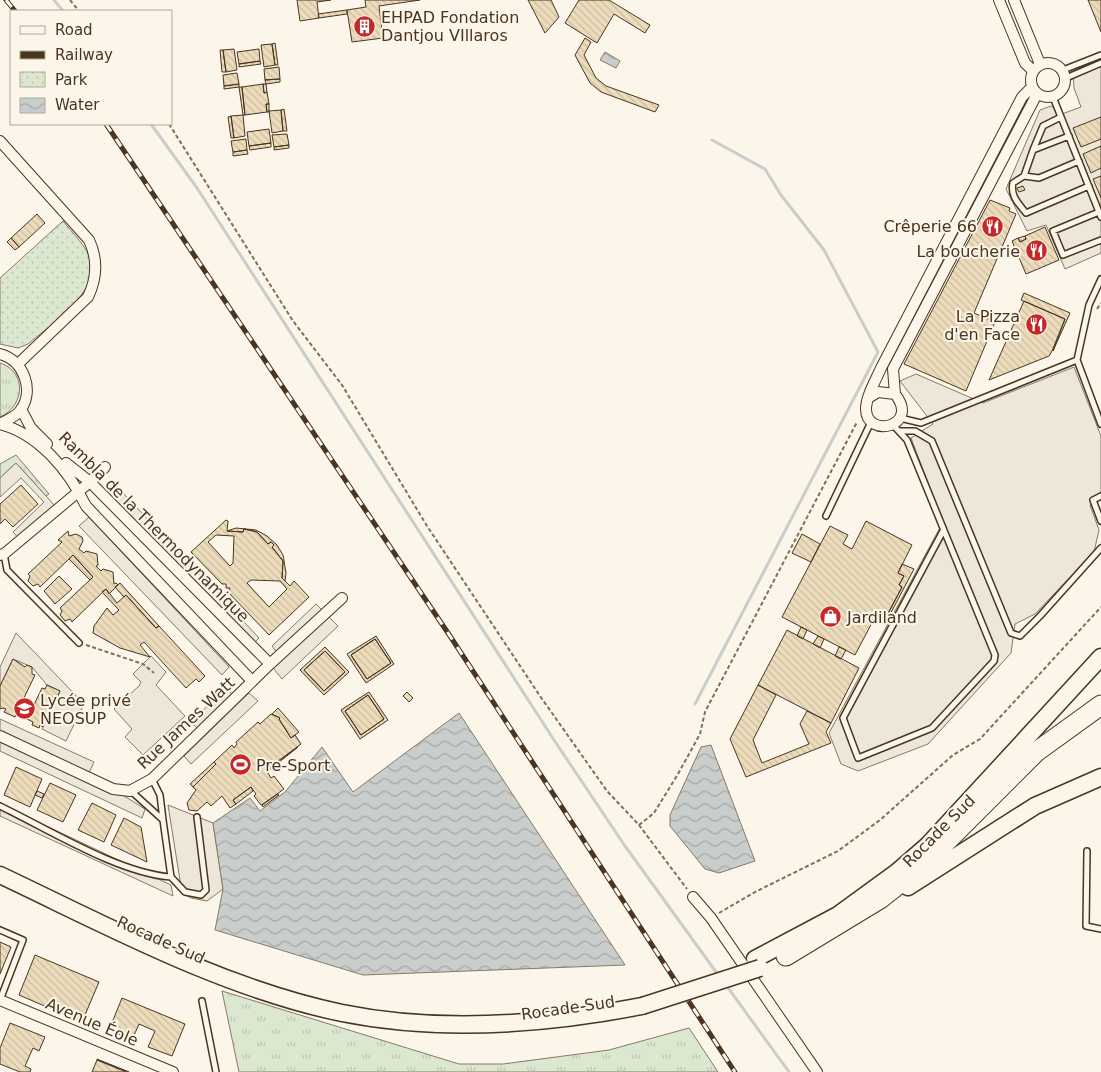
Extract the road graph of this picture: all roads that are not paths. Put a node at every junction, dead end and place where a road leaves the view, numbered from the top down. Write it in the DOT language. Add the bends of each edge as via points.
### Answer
graph roads {
  1 [pos="999,0"];
  2 [pos="1014,0"];
  3 [pos="1101,55"];
  4 [pos="1101,63"];
  5 [pos="1037,68"];
  6 [pos="1064,74"];
  7 [pos="1035,90"];
  8 [pos="1052,97"];
  9 [pos="1060,117"];
  10 [pos="1068,136"];
  11 [pos="0,141"];
  12 [pos="1033,150"];
  13 [pos="1079,162"];
  14 [pos="1024,176"];
  15 [pos="1088,186"];
  16 [pos="1100,214"];
  17 [pos="1101,240"];
  18 [pos="1101,279"];
  19 [pos="0,354"];
  20 [pos="1077,360"];
  21 [pos="18,364"];
  22 [pos="895,394"];
  23 [pos="867,403"];
  24 [pos="21,409"];
  25 [pos="872,422"];
  26 [pos="0,424"];
  27 [pos="897,424"];
  28 [pos="1101,424"];
  29 [pos="105,467"];
  30 [pos="90,482"];
  31 [pos="78,490"];
  32 [pos="1101,496"];
  33 [pos="826,516"];
  34 [pos="1101,521"];
  35 [pos="943,531"];
  36 [pos="1101,548"];
  37 [pos="2,555"];
  38 [pos="342,598"];
  39 [pos="79,643"];
  40 [pos="1101,657"];
  41 [pos="270,664"];
  42 [pos="252,681"];
  43 [pos="1101,690"];
  44 [pos="1101,705"];
  45 [pos="0,736"];
  46 [pos="993,776"];
  47 [pos="1101,777"];
  48 [pos="152,779"];
  49 [pos="130,791"];
  50 [pos="0,806"];
  51 [pos="197,817"];
  52 [pos="163,820"];
  53 [pos="1087,851"];
  54 [pos="0,865"];
  55 [pos="0,875"];
  56 [pos="171,877"];
  57 [pos="693,897"];
  58 [pos="1101,929"];
  59 [pos="0,930"];
  60 [pos="786,956"];
  61 [pos="757,964"];
  62 [pos="0,1000"];
  63 [pos="202,1001"];
  64 [pos="641,1002"];
  65 [pos="173,1072"];
  66 [pos="216,1072"];
  67 [pos="817,1072"];
  1 -- 5 [label="street" via="1024,63"];
  2 -- 5 [label="street"];
  3 -- 6 [label="lane"];
  4 -- 6 [label="lane"];
  5 -- 6 [label="street" via="1049,62 1057,64"];
  5 -- 7 [label="street" via="1031,79"];
  6 -- 8 [label="street" via="1063,90"];
  7 -- 8 [label="street" via="1044,97"];
  7 -- 22 [label="street" via="893,369"];
  7 -- 23 [label="street" via="1022,97 1017,106"];
  8 -- 9 [label="lane"];
  9 -- 10 [label="lane"];
  9 -- 12 [label="lane" via="1043,126"];
  10 -- 12 [label="lane"];
  10 -- 13 [label="lane"];
  11 -- 21 [label="street" via="89,240 95,253 95,283 88,297"];
  12 -- 14 [label="lane"];
  13 -- 14 [label="lane" via="1039,178"];
  13 -- 15 [label="lane"];
  14 -- 15 [label="lane" via="1013,183 1011,190 1026,213"];
  15 -- 16 [label="lane"];
  16 -- 17 [label="lane" via="1053,231 1063,256"];
  18 -- 20 [label="lane" via="1089,305"];
  19 -- 21 [label="street"];
  20 -- 27 [label="lane" via="921,424"];
  20 -- 28 [label="lane"];
  21 -- 24 [label="street" via="27,381"];
  22 -- 23 [label="street" via="878,392"];
  22 -- 27 [label="street" via="903,409"];
  23 -- 25 [label="street" via="867,415"];
  24 -- 26 [label="street"];
  24 -- 30 [label="street, Rambla de la Thermodynamique" via="31,428 74,471"];
  25 -- 27 [label="street" via="882,427"];
  25 -- 33 [label="lane"];
  26 -- 31 [label="street, Rambla de la Thermodynamique" via="27,434 70,476"];
  27 -- 35 [label="lane" via="907,440"];
  27 -- 36 [label="lane" via="932,441 1012,633 1020,636"];
  29 -- 30 [label="street"];
  30 -- 31 [label="street"];
  30 -- 41 [label="street, Rambla de la Thermodynamique"];
  31 -- 37 [label="street"];
  31 -- 42 [label="street, Rambla de la Thermodynamique" via="86,506"];
  32 -- 34 [label="lane" via="1093,500"];
  35 -- 35 [label="lane" via="843,718 858,758 932,728 994,661 995,655"];
  37 -- 39 [label="lane" via="7,570"];
  38 -- 41 [label="street, Rue James Watt"];
  40 -- 46 [label="main road, Rocade Sud"];
  41 -- 42 [label="street, Rue James Watt"];
  42 -- 48 [label="street, Rue James Watt"];
  43 -- 46 [label="highway" via="1068,712"];
  44 -- 60 [label="highway" via="1036,752 922,866 880,899"];
  45 -- 49 [label="street, Rue James Watt" via="114,789"];
  46 -- 61 [label="main road, Rocade Sud" via="928,845 897,872 838,915"];
  47 -- 60 [label="main road, Rocade Sud" via="1035,806 852,924"];
  48 -- 49 [label="street, Rue James Watt"];
  48 -- 52 [label="lane" via="160,795"];
  49 -- 52 [label="lane"];
  50 -- 56 [label="lane" via="105,858 155,876"];
  51 -- 56 [label="lane" via="206,890 202,895 185,892"];
  52 -- 56 [label="lane"];
  53 -- 58 [label="lane" via="1086,926"];
  54 -- 64 [label="main road, Rocade Sud" via="224,968 345,1004 389,1011 496,1017"];
  55 -- 64 [label="main road, Rocade Sud" via="219,975 292,1001 343,1013 389,1020 496,1024 554,1020"];
  57 -- 67 [label="street" via="711,918"];
  59 -- 62 [label="lane" via="23,940"];
  60 -- 61 [label="main road, Rocade Sud"];
  61 -- 64 [label="main road, Rocade Sud, bridge"];
  62 -- 65 [label="street, Avenue Éole"];
  63 -- 66 [label="lane"];
}
